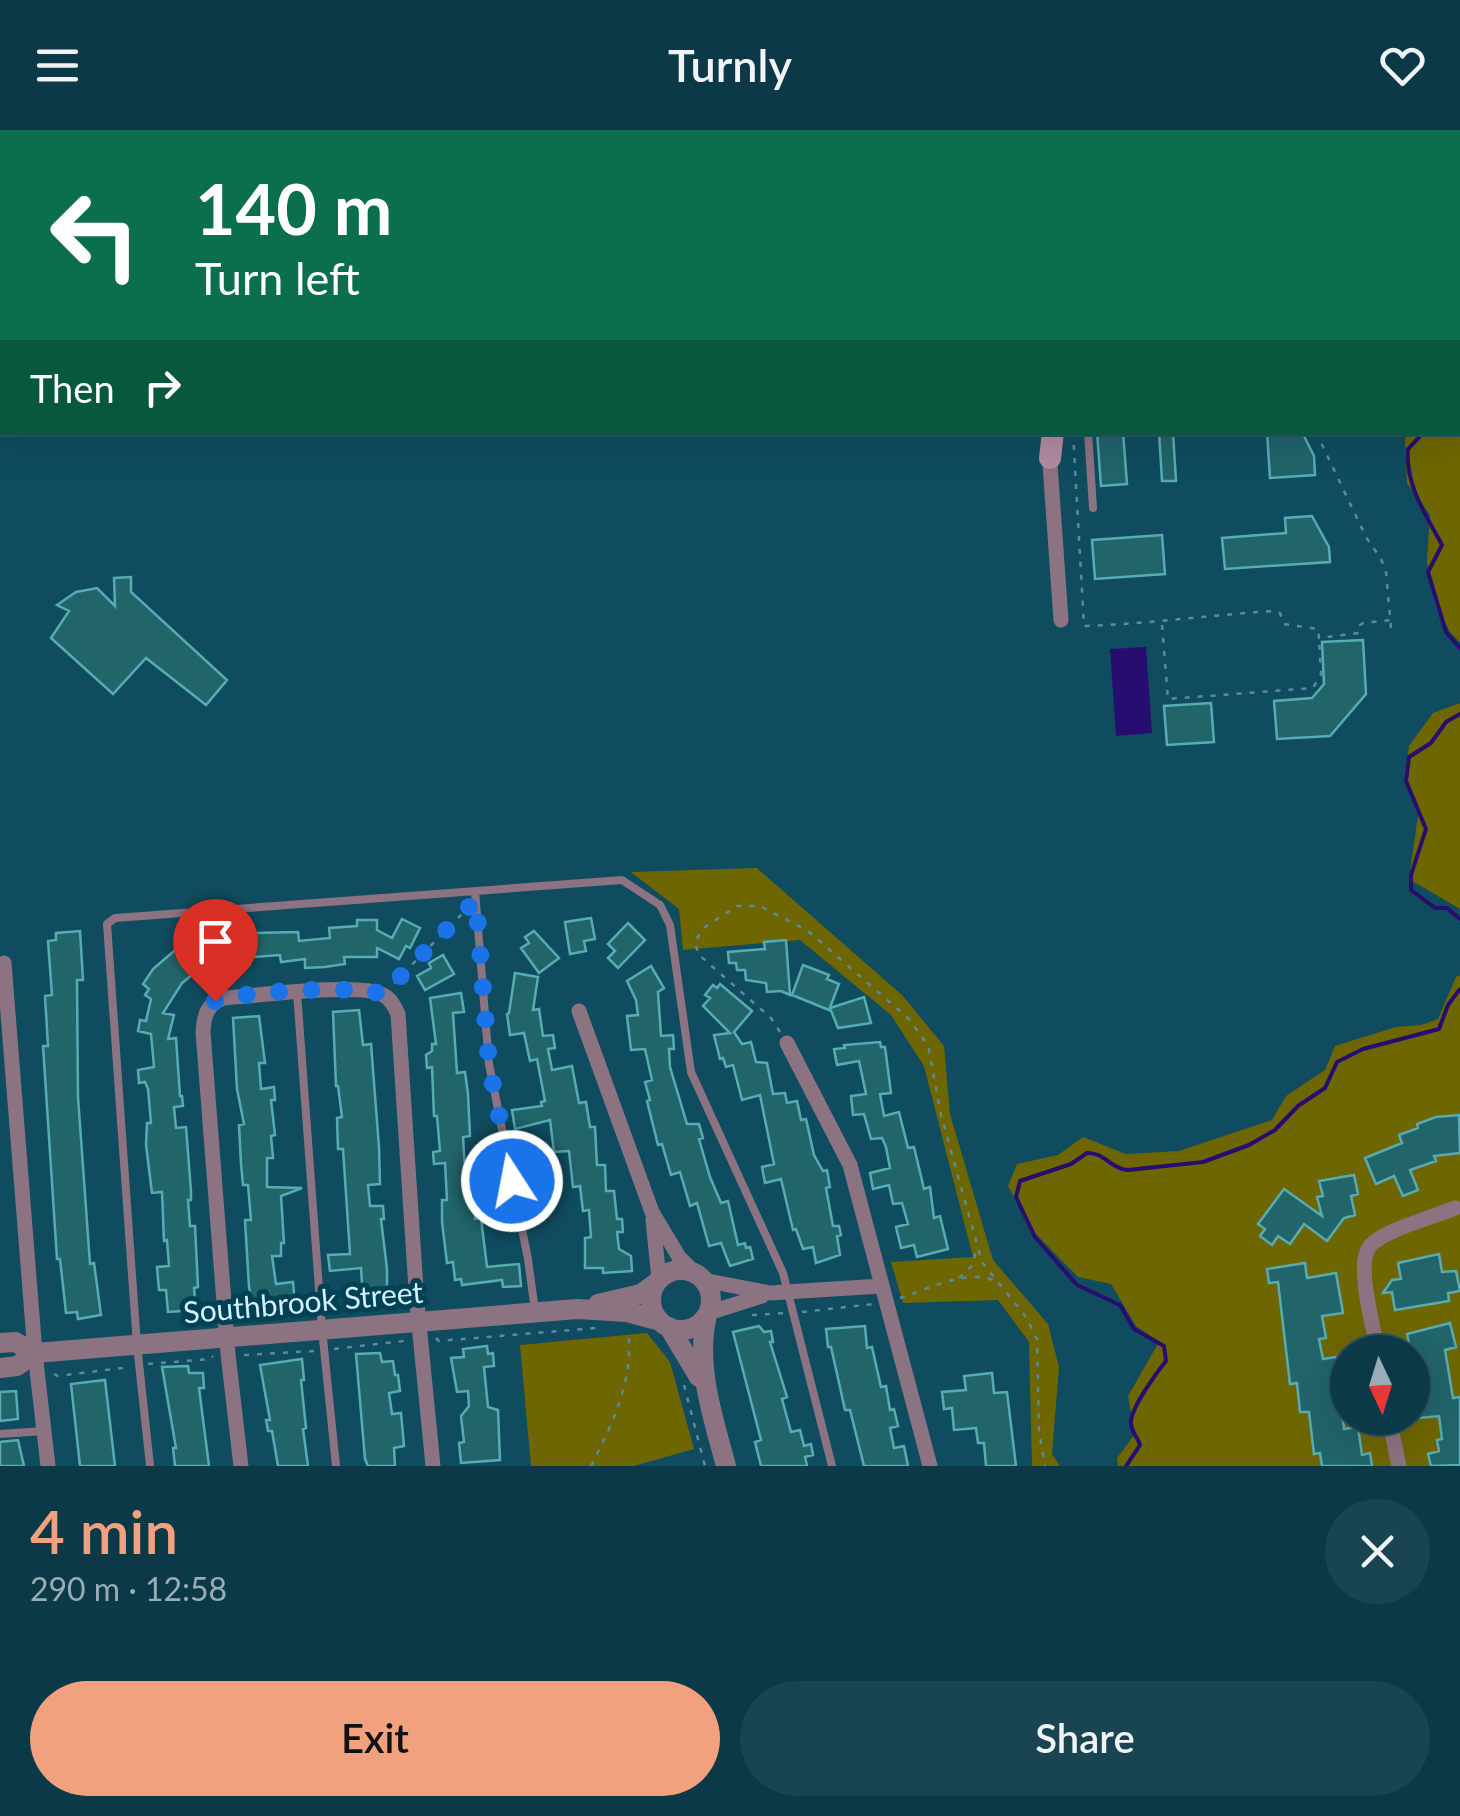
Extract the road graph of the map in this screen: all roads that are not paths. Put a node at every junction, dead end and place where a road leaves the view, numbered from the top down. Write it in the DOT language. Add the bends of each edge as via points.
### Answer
graph roads {
  1 [pos="1050,435"];
  2 [pos="1088,435"];
  3 [pos="1050,458"];
  4 [pos="1093,508"];
  5 [pos="1061,620"];
  6 [pos="476,896"];
  7 [pos="4,963"];
  8 [pos="297,993"];
  9 [pos="579,1011"];
  10 [pos="786,1043"];
  11 [pos="1455,1208"];
  12 [pos="652,1212"];
  13 [pos="699,1276"];
  14 [pos="657,1282"];
  15 [pos="882,1286"];
  16 [pos="788,1292"];
  17 [pos="770,1293"];
  18 [pos="576,1309"];
  19 [pos="535,1312"];
  20 [pos="707,1314"];
  21 [pos="418,1322"];
  22 [pos="654,1324"];
  23 [pos="322,1329"];
  24 [pos="1375,1335"];
  25 [pos="226,1337"];
  26 [pos="0,1343"];
  27 [pos="137,1345"];
  28 [pos="35,1353"];
  29 [pos="0,1368"];
  30 [pos="706,1392"];
  31 [pos="45,1431"];
  32 [pos="0,1434"];
  33 [pos="1393,1435"];
  34 [pos="48,1466"];
  35 [pos="150,1466"];
  36 [pos="242,1466"];
  37 [pos="336,1466"];
  38 [pos="432,1466"];
  39 [pos="726,1466"];
  40 [pos="832,1466"];
  41 [pos="930,1466"];
  42 [pos="1399,1466"];
  1 -- 3 [label="main road"];
  2 -- 4 [label="lane"];
  3 -- 5 [label="street"];
  6 -- 16 [label="lane" via="622,880 660,905 670,925 691,1072"];
  6 -- 19 [label="lane" via="489,1064"];
  6 -- 27 [label="lane" via="115,918 107,924"];
  7 -- 28 [label="street"];
  8 -- 21 [label="street" via="370,991 383,994 398,1014"];
  8 -- 23 [label="lane"];
  8 -- 25 [label="street" via="224,998 205,1015"];
  9 -- 12 [label="street"];
  10 -- 15 [label="street" via="850,1165"];
  11 -- 24 [label="street" via="1379,1239 1366,1252"];
  12 -- 13 [label="street" via="679,1258"];
  12 -- 14 [label="street"];
  13 -- 14 [label="street" via="674,1271"];
  13 -- 17 [label="street"];
  13 -- 20 [label="street" via="712,1299"];
  14 -- 18 [label="street, Southbrook Street" via="635,1296"];
  14 -- 22 [label="street"];
  15 -- 16 [label="street"];
  15 -- 41 [label="street"];
  16 -- 17 [label="street"];
  16 -- 40 [label="lane"];
  17 -- 20 [label="street"];
  18 -- 19 [label="street, Southbrook Street"];
  18 -- 22 [label="street, Southbrook Street" via="627,1312"];
  19 -- 21 [label="street, Southbrook Street"];
  20 -- 22 [label="street" via="694,1327"];
  20 -- 30 [label="street"];
  21 -- 23 [label="street, Southbrook Street"];
  21 -- 38 [label="street"];
  22 -- 30 [label="street" via="688,1355"];
  23 -- 25 [label="street, Southbrook Street"];
  23 -- 37 [label="lane"];
  25 -- 27 [label="street, Southbrook Street"];
  25 -- 36 [label="street"];
  26 -- 28 [label="street, Southbrook Street" via="15,1342"];
  27 -- 28 [label="street, Southbrook Street"];
  27 -- 35 [label="lane"];
  28 -- 29 [label="street, Southbrook Street"];
  28 -- 31 [label="street"];
  30 -- 39 [label="street"];
  31 -- 32 [label="lane"];
  31 -- 34 [label="street"];
  33 -- 42 [label="street"];
}
